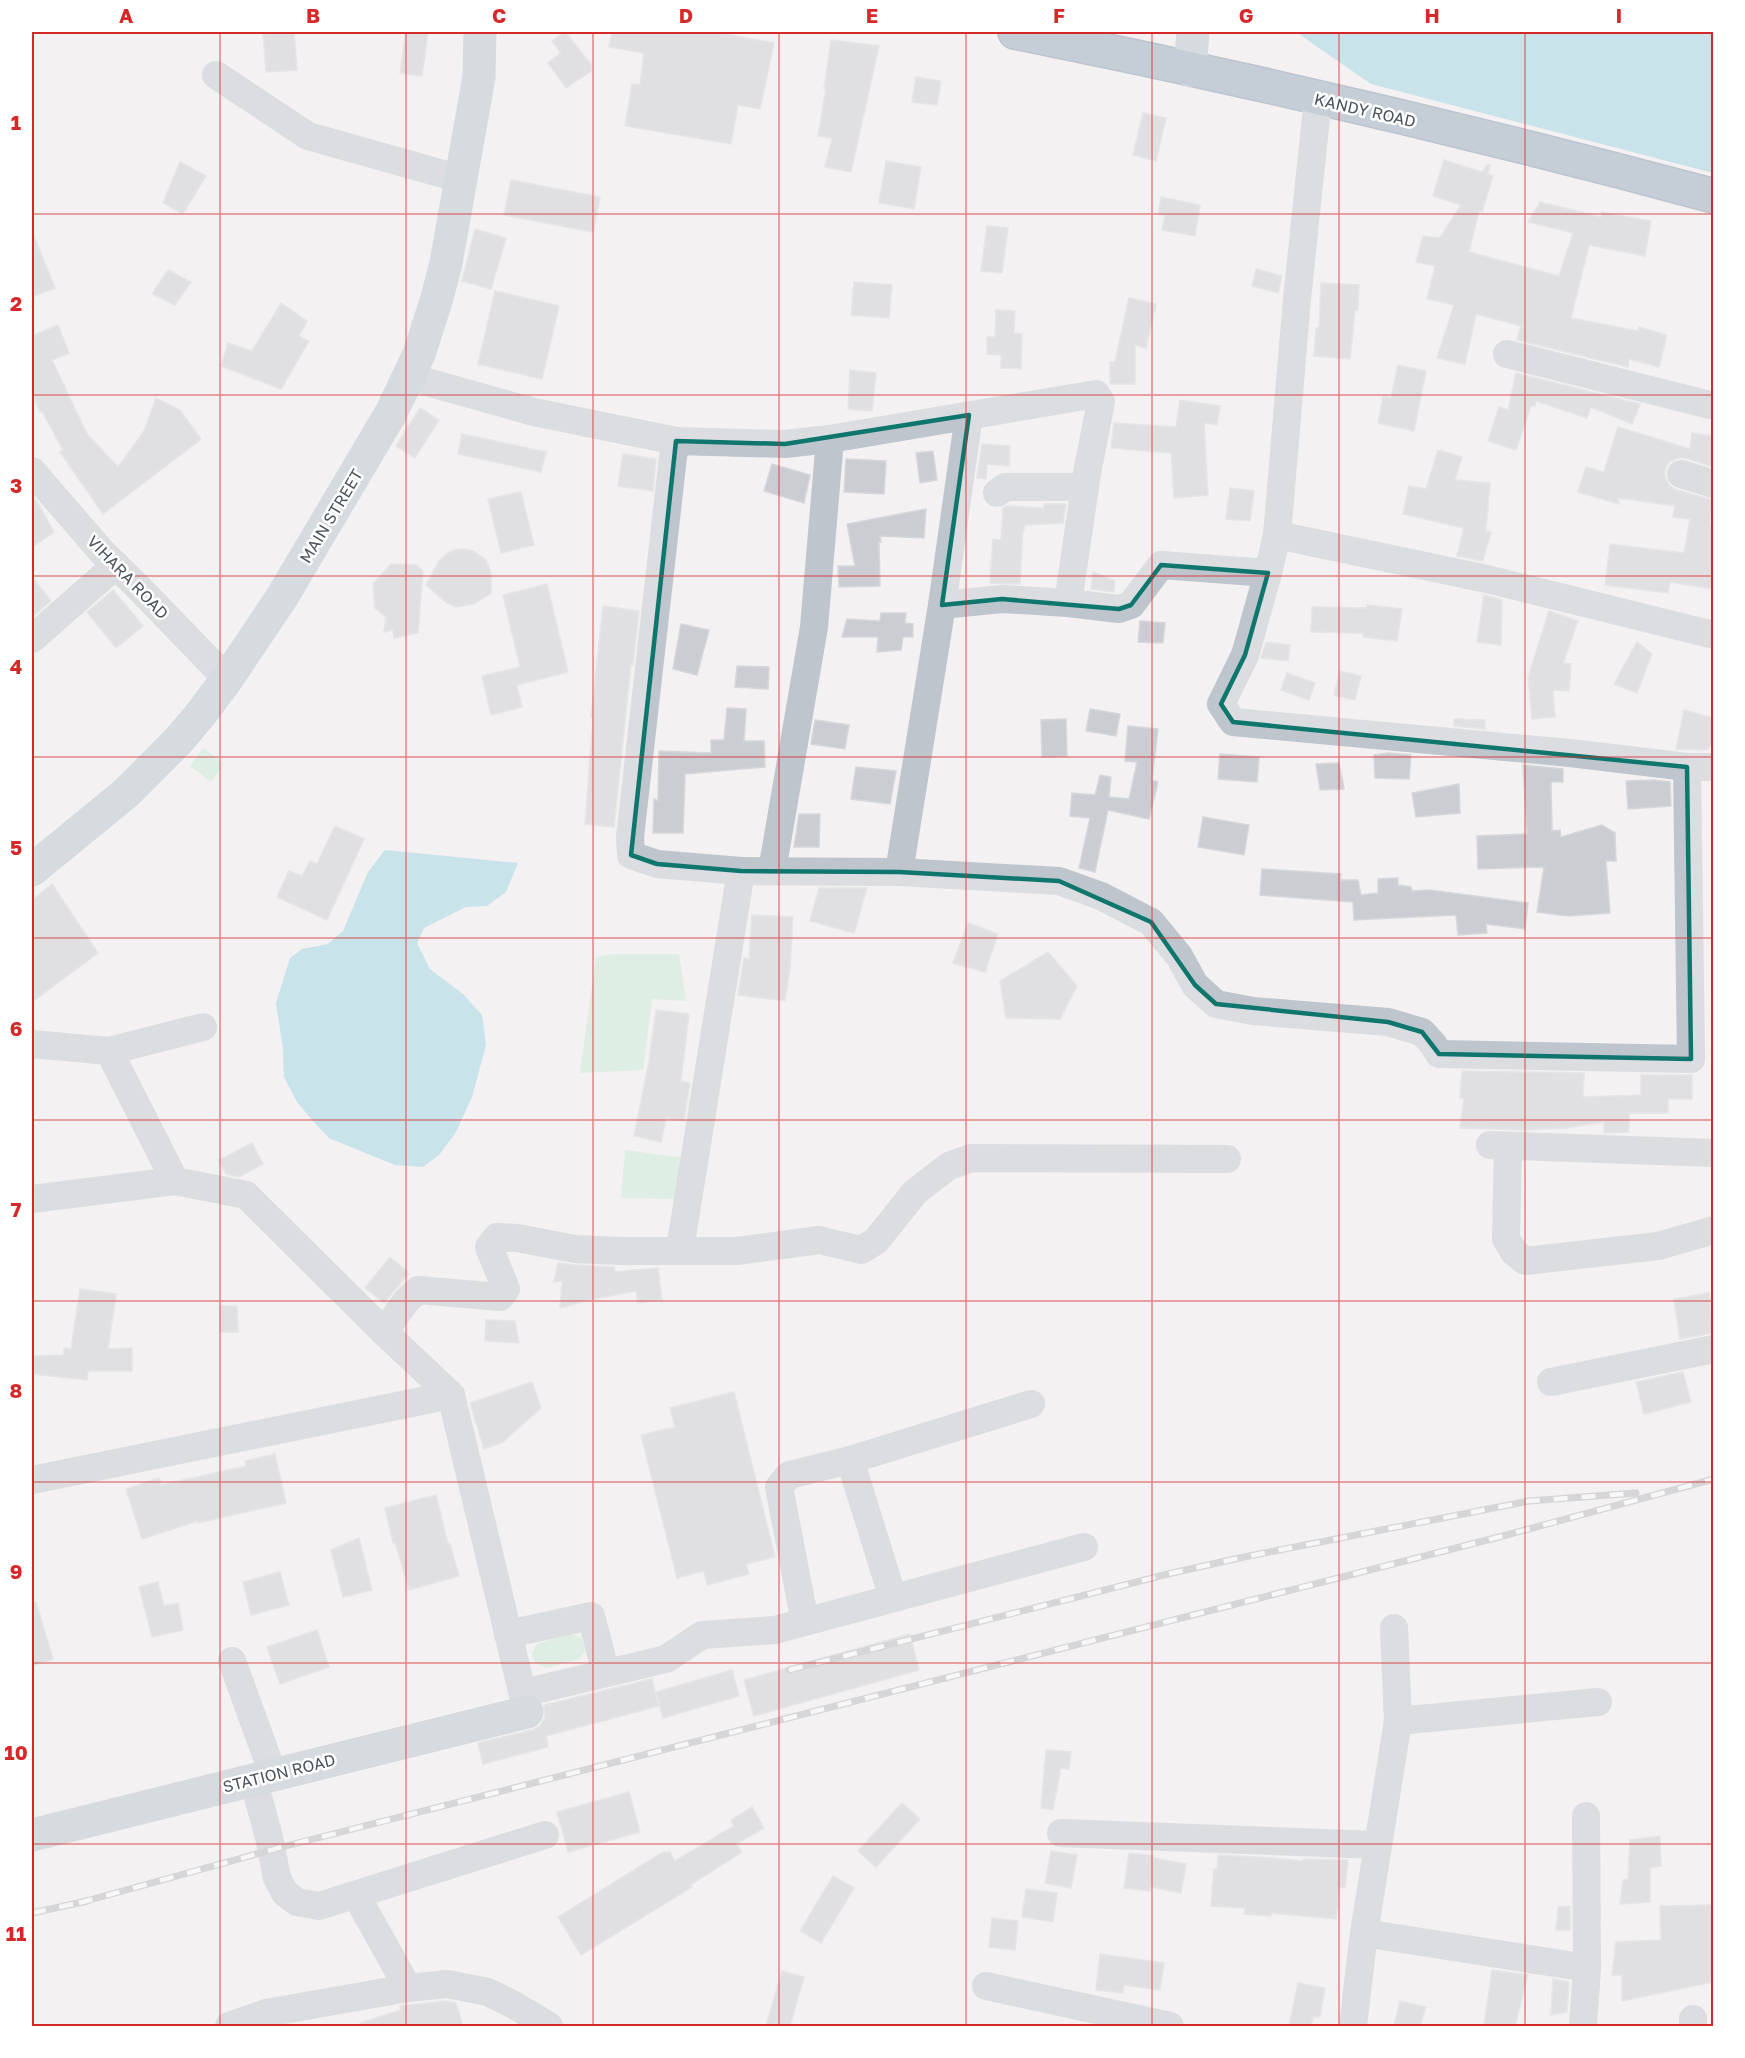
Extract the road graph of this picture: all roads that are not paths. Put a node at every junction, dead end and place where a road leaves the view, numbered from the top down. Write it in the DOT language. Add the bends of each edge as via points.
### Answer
graph roads {
  1 [pos="480,32"];
  2 [pos="498,32"];
  3 [pos="1015,32"];
  4 [pos="1193,32"];
  5 [pos="1190,70"];
  6 [pos="216,75"];
  7 [pos="479,78"];
  8 [pos="1318,98"];
  9 [pos="460,179"];
  10 [pos="1713,196"];
  11 [pos="1507,354"];
  12 [pos="409,377"];
  13 [pos="1713,406"];
  14 [pos="969,415"];
  15 [pos="830,439"];
  16 [pos="676,441"];
  17 [pos="32,471"];
  18 [pos="1681,474"];
  19 [pos="1713,484"];
  20 [pos="1085,487"];
  21 [pos="997,493"];
  22 [pos="1277,535"];
  23 [pos="116,565"];
  24 [pos="1269,573"];
  25 [pos="1068,603"];
  26 [pos="942,605"];
  27 [pos="1713,635"];
  28 [pos="32,639"];
  29 [pos="227,679"];
  30 [pos="1700,767"];
  31 [pos="32,870"];
  32 [pos="741,872"];
  33 [pos="772,872"];
  34 [pos="899,872"];
  35 [pos="203,1026"];
  36 [pos="32,1044"];
  37 [pos="109,1052"];
  38 [pos="1713,1153"];
  39 [pos="1227,1159"];
  40 [pos="175,1181"];
  41 [pos="32,1199"];
  42 [pos="1713,1230"];
  43 [pos="680,1250"];
  44 [pos="384,1332"];
  45 [pos="1713,1348"];
  46 [pos="1551,1382"];
  47 [pos="451,1395"];
  48 [pos="1031,1404"];
  49 [pos="850,1460"];
  50 [pos="32,1480"];
  51 [pos="1084,1547"];
  52 [pos="893,1598"];
  53 [pos="805,1622"];
  54 [pos="1394,1628"];
  55 [pos="508,1634"];
  56 [pos="231,1661"];
  57 [pos="606,1673"];
  58 [pos="525,1702"];
  59 [pos="1598,1702"];
  60 [pos="1398,1721"];
  61 [pos="263,1776"];
  62 [pos="1586,1816"];
  63 [pos="1061,1833"];
  64 [pos="32,1835"];
  65 [pos="545,1835"];
  66 [pos="1378,1845"];
  67 [pos="356,1894"];
  68 [pos="1364,1933"];
  69 [pos="1587,1968"];
  70 [pos="986,1986"];
  71 [pos="408,1988"];
  72 [pos="229,2026"];
  73 [pos="549,2026"];
  74 [pos="1170,2026"];
  75 [pos="1353,2026"];
  76 [pos="1583,2026"];
  1 -- 7 [label="main road, MAIN STREET"];
  2 -- 7 [label="main road, MAIN STREET"];
  3 -- 5 [label="highway, KANDY ROAD"];
  4 -- 5 [label="main road"];
  5 -- 8 [label="highway, KANDY ROAD"];
  6 -- 9 [label="street" via="308,136"];
  7 -- 9 [label="main road, MAIN STREET"];
  8 -- 10 [label="highway, KANDY ROAD"];
  8 -- 22 [label="street"];
  9 -- 12 [label="main road, MAIN STREET" via="437,298"];
  11 -- 13 [label="street"];
  12 -- 16 [label="street" via="534,412"];
  12 -- 29 [label="main road, MAIN STREET" via="322,531"];
  14 -- 15 [label="street"];
  14 -- 20 [label="street" via="1096,394 1101,402"];
  14 -- 26 [label="street"];
  15 -- 16 [label="street" via="785,444"];
  15 -- 33 [label="street" via="814,627"];
  16 -- 32 [label="street" via="632,813 632,855 657,864"];
  17 -- 23 [label="street, VIHARA ROAD"];
  18 -- 19 [label="street"];
  20 -- 21 [label="street" via="1005,487"];
  20 -- 25 [label="street"];
  22 -- 24 [label="street"];
  22 -- 27 [label="street" via="1487,579"];
  23 -- 28 [label="street"];
  23 -- 29 [label="street, VIHARA ROAD"];
  24 -- 25 [label="street" via="1161,565 1131,605 1119,609"];
  24 -- 30 [label="street" via="1245,655 1221,704 1233,722"];
  25 -- 26 [label="street" via="1002,599"];
  26 -- 34 [label="street"];
  29 -- 31 [label="main road, MAIN STREET" via="156,764"];
  30 -- 34 [label="street" via="1691,1059 1438,1054 1422,1032 1388,1022 1253,1011 1216,1004 1195,985 1179,956 1151,922 1101,896 1059,881"];
  32 -- 33 [label="street"];
  32 -- 43 [label="street"];
  33 -- 34 [label="street"];
  35 -- 37 [label="street"];
  36 -- 37 [label="street"];
  37 -- 40 [label="street"];
  38 -- 42 [label="street" via="1499,1145 1506,1239 1525,1262 1658,1246"];
  39 -- 43 [label="street" via="971,1158 949,1166 915,1192 876,1241 861,1250 819,1240 737,1251"];
  40 -- 41 [label="street"];
  40 -- 44 [label="street" via="246,1195"];
  43 -- 44 [label="street" via="575,1249 497,1237 489,1247 506,1289 500,1297 418,1290"];
  44 -- 47 [label="street"];
  45 -- 46 [label="street"];
  47 -- 50 [label="street"];
  47 -- 55 [label="street"];
  48 -- 49 [label="street"];
  49 -- 52 [label="street"];
  49 -- 53 [label="street" via="789,1475 779,1487"];
  51 -- 52 [label="street"];
  52 -- 53 [label="street"];
  53 -- 57 [label="street" via="775,1630 702,1635 666,1659"];
  54 -- 60 [label="street"];
  55 -- 57 [label="street" via="591,1616"];
  55 -- 58 [label="street"];
  56 -- 61 [label="street"];
  57 -- 58 [label="street"];
  58 -- 61 [label="main road, STATION ROAD"];
  59 -- 60 [label="street"];
  60 -- 66 [label="street"];
  61 -- 64 [label="main road, STATION ROAD"];
  61 -- 67 [label="street" via="269,1837 277,1878 285,1893 297,1902 319,1906"];
  62 -- 69 [label="street"];
  63 -- 66 [label="street"];
  65 -- 67 [label="street"];
  66 -- 68 [label="street"];
  67 -- 71 [label="street"];
  68 -- 69 [label="street"];
  68 -- 75 [label="street"];
  69 -- 76 [label="street"];
  70 -- 74 [label="street"];
  71 -- 72 [label="street" via="267,2013"];
  71 -- 73 [label="street" via="447,1984 488,1992"];
}
